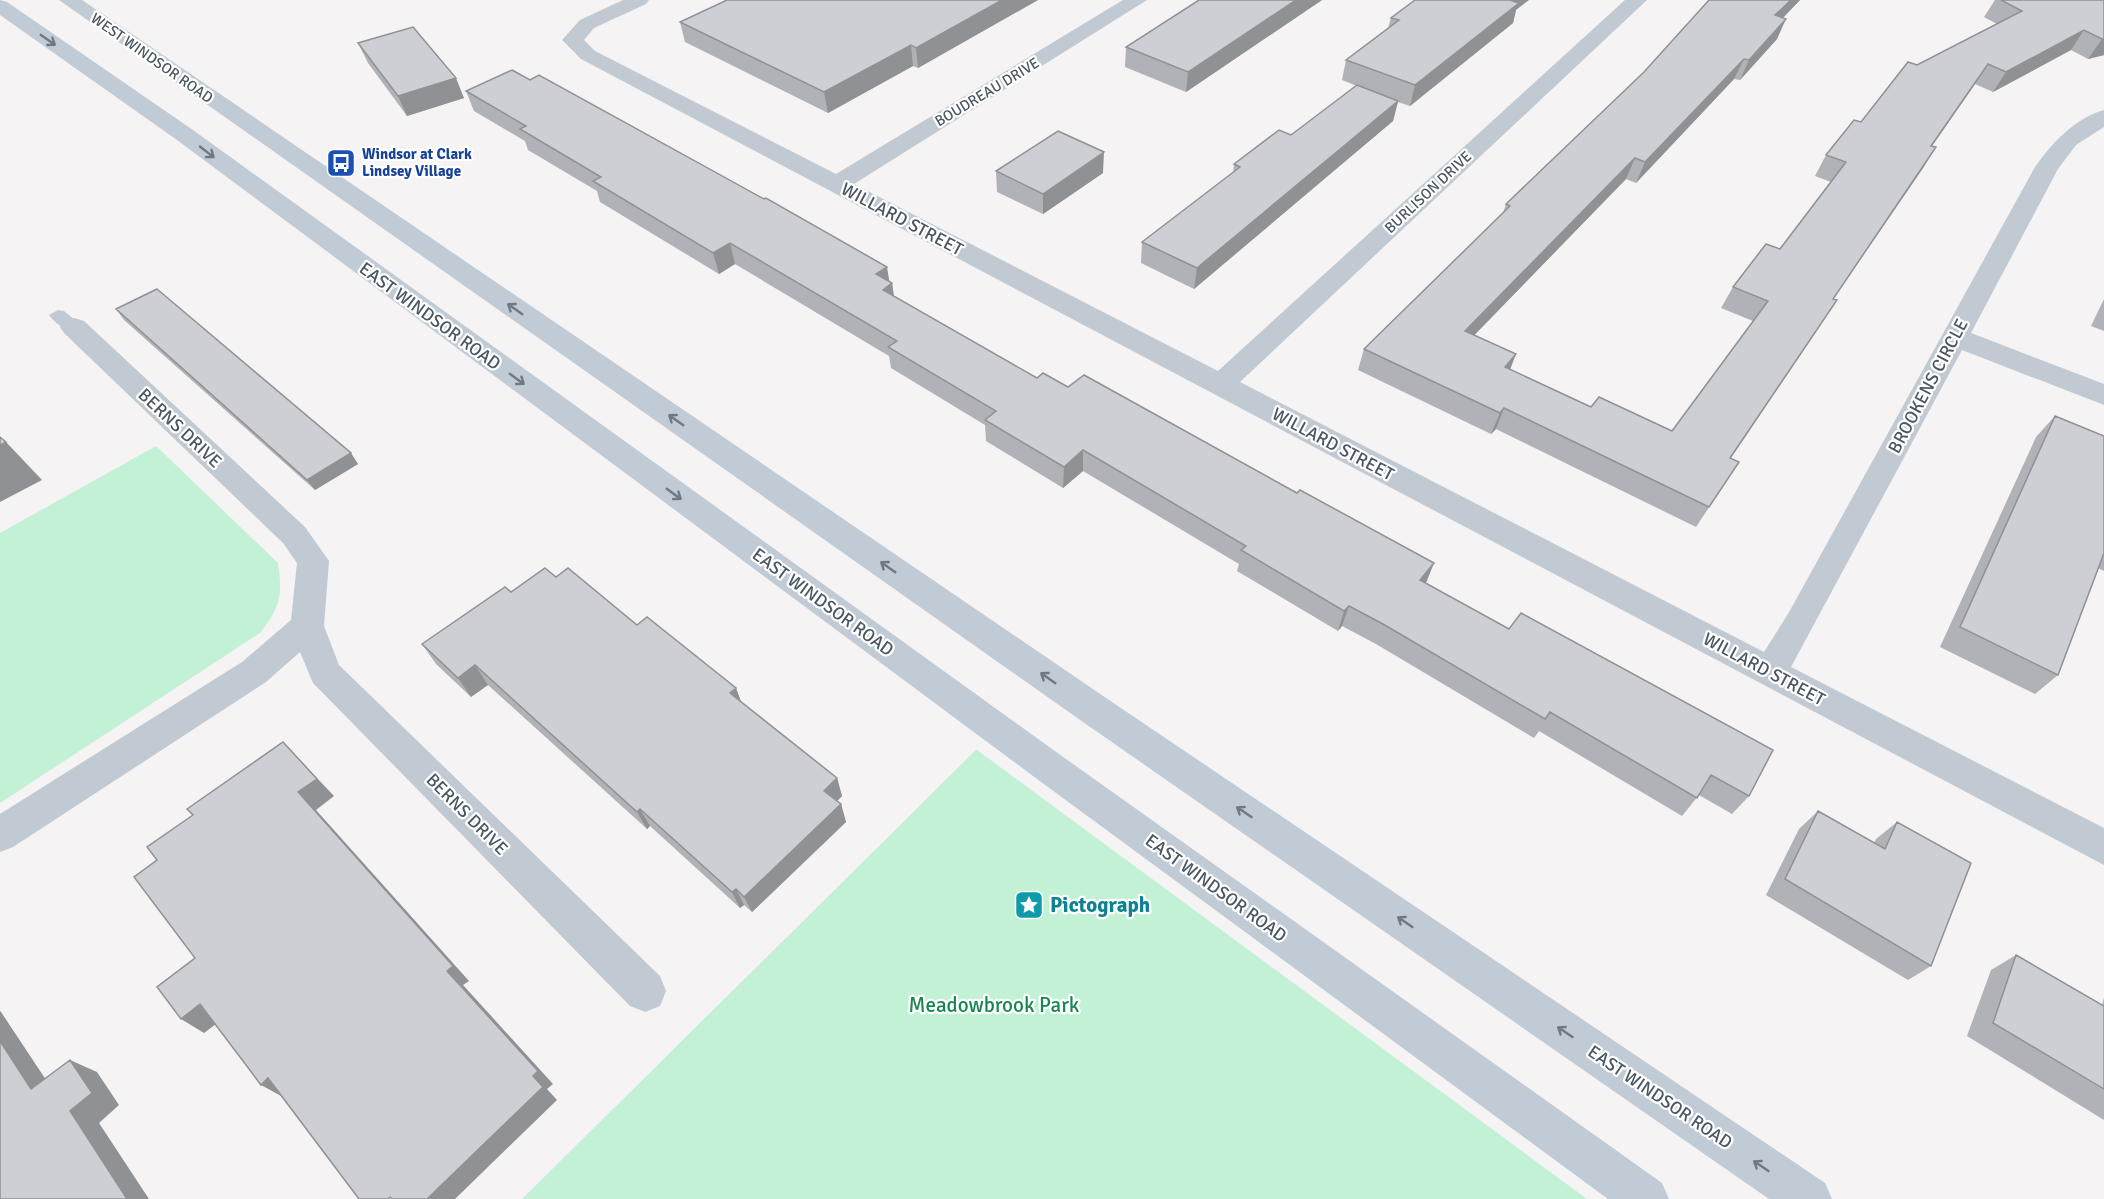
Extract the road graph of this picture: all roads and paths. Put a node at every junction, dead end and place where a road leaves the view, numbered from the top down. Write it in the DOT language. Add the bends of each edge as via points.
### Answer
graph roads {
  1 [pos="69,0"];
  2 [pos="639,0"];
  3 [pos="1137,0"];
  4 [pos="1637,0"];
  5 [pos="0,6"];
  6 [pos="235,117"];
  7 [pos="2104,117"];
  8 [pos="837,184"];
  9 [pos="66,321"];
  10 [pos="1954,337"];
  11 [pos="1220,385"];
  12 [pos="2104,395"];
  13 [pos="307,626"];
  14 [pos="1770,672"];
  15 [pos="0,835"];
  16 [pos="2104,847"];
  17 [pos="645,991"];
  18 [pos="1646,1199"];
  19 [pos="1809,1199"];
  1 -- 6 [label="main road, WEST WINDSOR ROAD"];
  2 -- 8 [label="street, WILLARD STREET" via="587,24 575,34 575,46"];
  3 -- 8 [label="street, BOUDREAU DRIVE"];
  4 -- 11 [label="street, BURLISON DRIVE"];
  5 -- 18 [label="main road, EAST WINDSOR ROAD, one-way" via="185,135 1016,744"];
  19 -- 6 [label="main road, EAST WINDSOR ROAD, one-way"];
  7 -- 10 [label="street, BROOKENS CIRCLE" via="2068,140 2047,167"];
  8 -- 11 [label="street, WILLARD STREET"];
  9 -- 13 [label="street, BERNS DRIVE" via="294,535 313,561"];
  10 -- 12 [label="street"];
  10 -- 14 [label="street, BROOKENS CIRCLE"];
  11 -- 14 [label="street, WILLARD STREET"];
  13 -- 15 [label="street" via="254,672"];
  13 -- 17 [label="street, BERNS DRIVE" via="325,673"];
  14 -- 16 [label="street, WILLARD STREET"];
}
